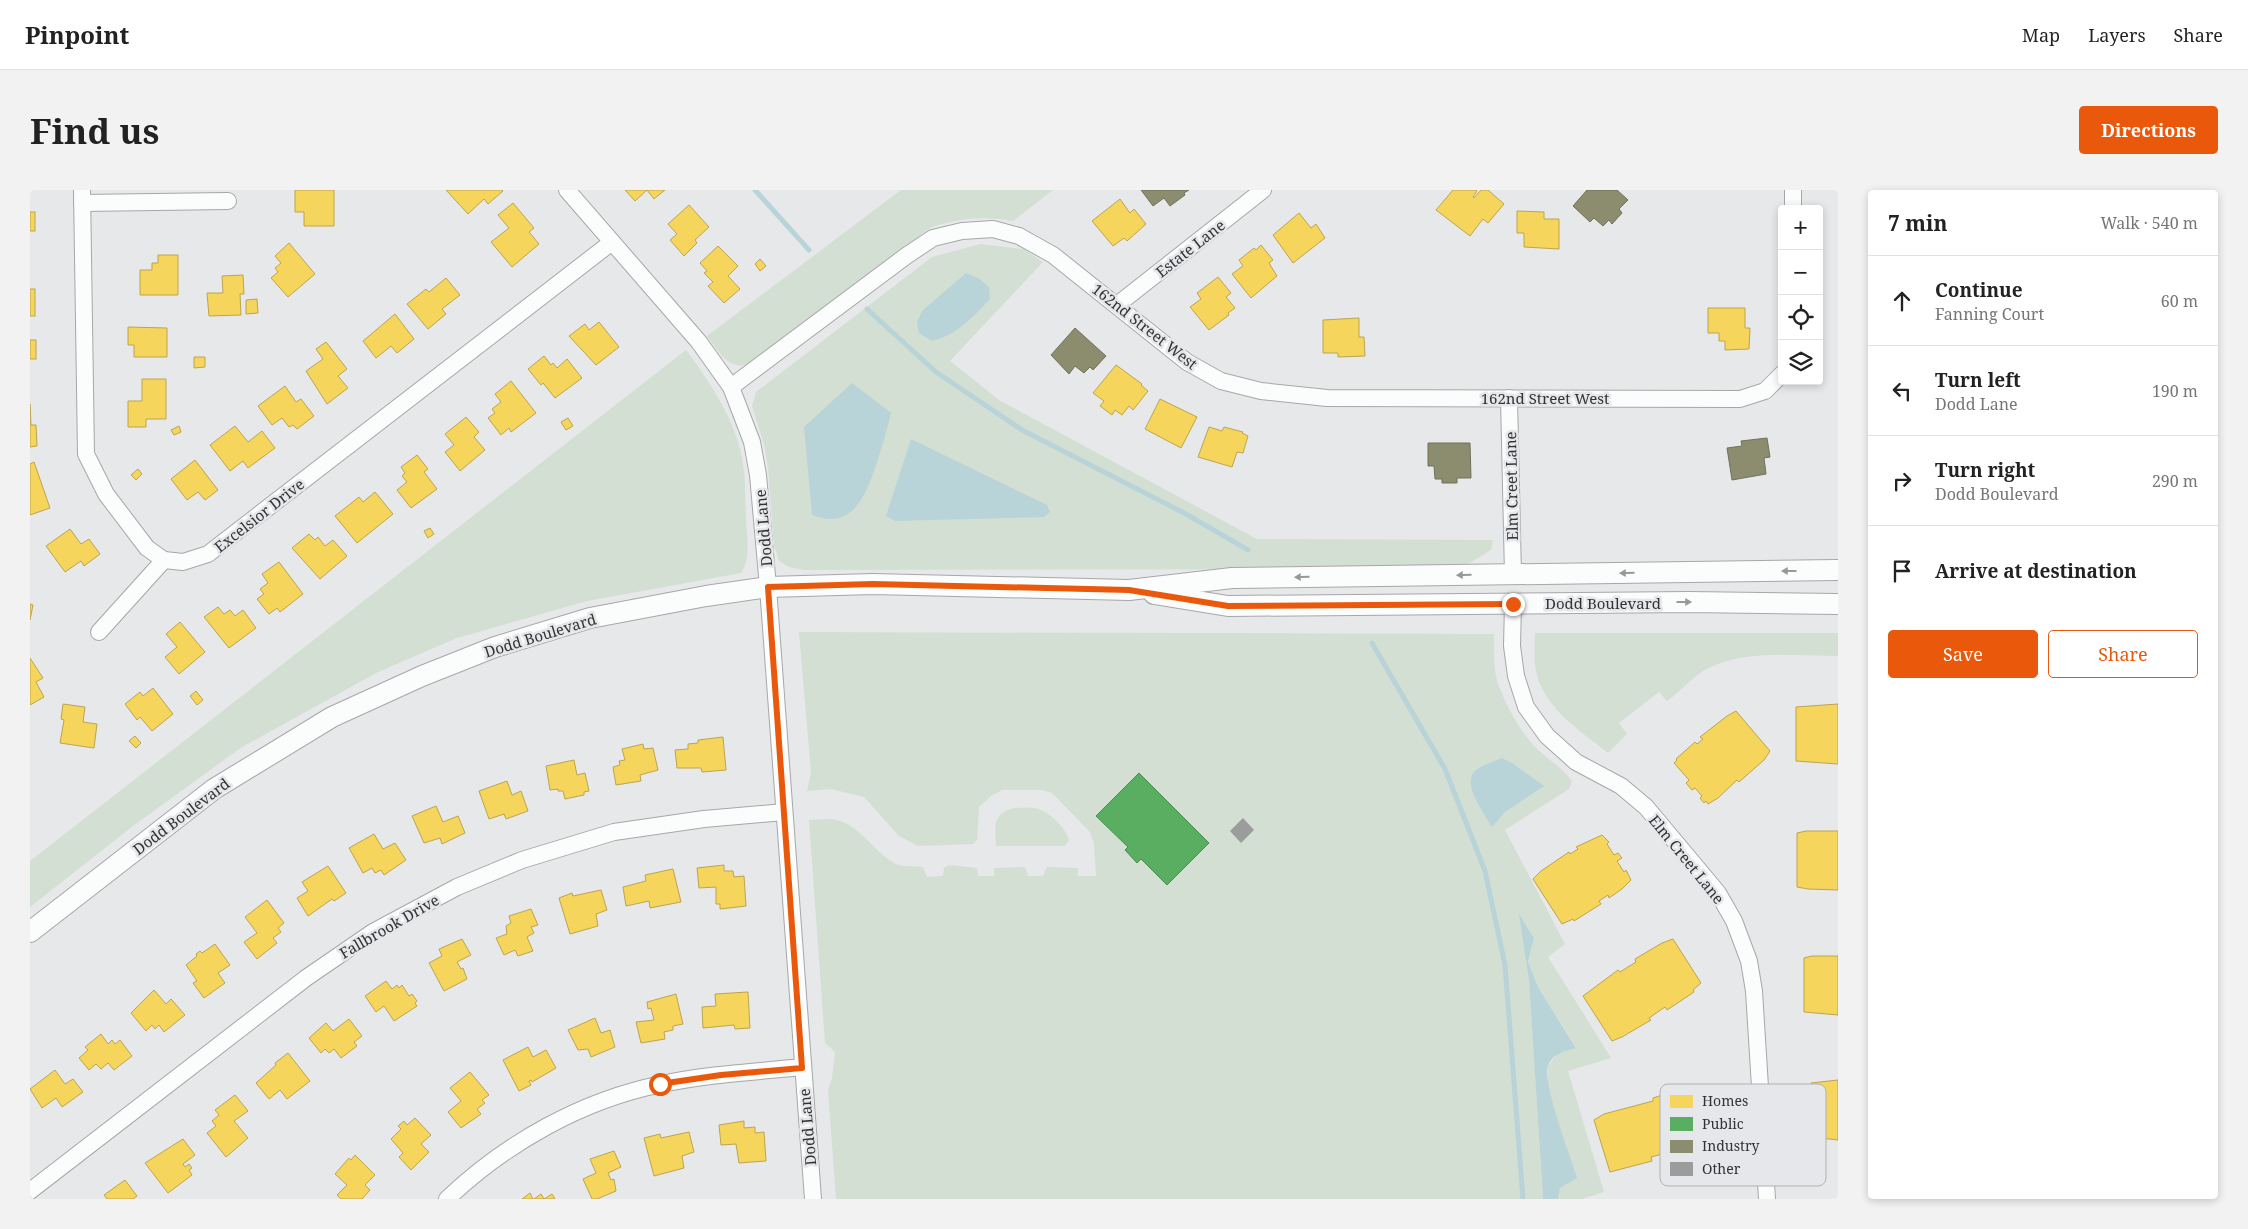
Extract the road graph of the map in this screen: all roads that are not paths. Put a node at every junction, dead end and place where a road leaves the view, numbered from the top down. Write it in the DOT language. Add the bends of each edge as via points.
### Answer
graph roads {
  1 [pos="567,190"];
  2 [pos="1263,190"];
  3 [pos="1793,190"];
  4 [pos="82,196"];
  5 [pos="228,201"];
  6 [pos="1793,205"];
  7 [pos="612,242"];
  8 [pos="1117,306"];
  9 [pos="1778,378"];
  10 [pos="731,387"];
  11 [pos="1509,398"];
  12 [pos="164,560"];
  13 [pos="1838,570"];
  14 [pos="1513,575"];
  15 [pos="768,587"];
  16 [pos="1129,590"];
  17 [pos="1513,604"];
  18 [pos="1838,604"];
  19 [pos="99,632"];
  20 [pos="784,812"];
  21 [pos="30,932"];
  22 [pos="802,1068"];
  23 [pos="1759,1084"];
  24 [pos="1765,1186"];
  25 [pos="30,1192"];
  26 [pos="34,1199"];
  27 [pos="447,1199"];
  28 [pos="813,1199"];
  29 [pos="1766,1199"];
  1 -- 7 [label="street, Dodd Lane"];
  2 -- 8 [label="street, Estate Lane"];
  3 -- 6 [label="street"];
  4 -- 5 [label="street"];
  4 -- 12 [label="street" via="86,454 106,494 147,548"];
  7 -- 10 [label="street, Dodd Lane" via="699,342"];
  7 -- 12 [label="street, Excelsior Drive" via="208,554 183,562"];
  8 -- 10 [label="street, 162nd Street West" via="1053,255 1019,236 993,229 962,231 933,238 906,256"];
  8 -- 11 [label="street, 162nd Street West" via="1187,362 1221,380 1260,392 1327,398"];
  9 -- 11 [label="street, 162nd Street West" via="1765,391 1740,399"];
  10 -- 15 [label="street, Dodd Lane" via="752,442 758,474"];
  11 -- 14 [label="street, Elm Creet Lane"];
  12 -- 19 [label="street"];
  13 -- 14 [label="street, Dodd Boulevard, one-way"];
  14 -- 16 [label="street, Dodd Boulevard, one-way" via="1232,578"];
  15 -- 16 [label="street, Dodd Boulevard" via="873,584"];
  15 -- 20 [label="street, Dodd Lane"];
  15 -- 21 [label="street, Dodd Boulevard" via="590,618 495,647 368,699 214,788"];
  16 -- 17 [label="street, Dodd Boulevard" via="1228,606"];
  17 -- 18 [label="street, Dodd Boulevard, one-way"];
  17 -- 23 [label="street, Elm Creet Lane" via="1512,646 1516,676 1526,707 1547,736 1576,762 1621,786 1646,807 1718,893 1734,921 1749,961 1754,991"];
  20 -- 22 [label="street, Dodd Lane"];
  20 -- 25 [label="street, Fallbrook Drive" via="614,832 522,860 457,887 373,932 306,978"];
  22 -- 27 [label="street" via="687,1079 618,1096 552,1123 521,1141 490,1162"];
  22 -- 28 [label="street, Dodd Lane"];
  24 -- 29 [label="street, Elm Creet Lane"];
  25 -- 26 [label="street"];
}
